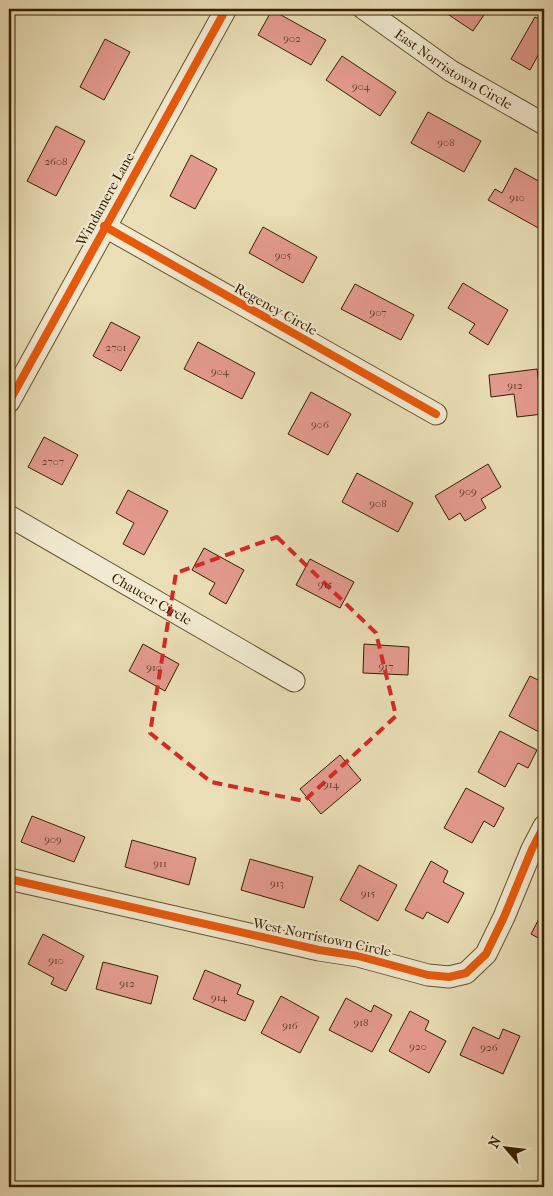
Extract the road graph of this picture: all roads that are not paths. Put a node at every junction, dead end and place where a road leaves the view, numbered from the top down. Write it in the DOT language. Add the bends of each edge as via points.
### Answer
graph roads {
  1 [pos="226,9"];
  2 [pos="364,9"];
  3 [pos="544,124"];
  4 [pos="104,226"];
  5 [pos="9,402"];
  6 [pos="436,414"];
  7 [pos="9,516"];
  8 [pos="294,682"];
  9 [pos="544,826"];
  10 [pos="9,879"];
  1 -- 4 [label="street, Windamere Lane"];
  2 -- 3 [label="street, East Norristown Circle" via="451,71"];
  4 -- 5 [label="street, Windamere Lane"];
  4 -- 6 [label="street, Regency Circle"];
  7 -- 8 [label="street, Chaucer Circle"];
  9 -- 10 [label="street, West Norristown Circle" via="486,954 466,973 449,977 428,975 358,956"];
}
